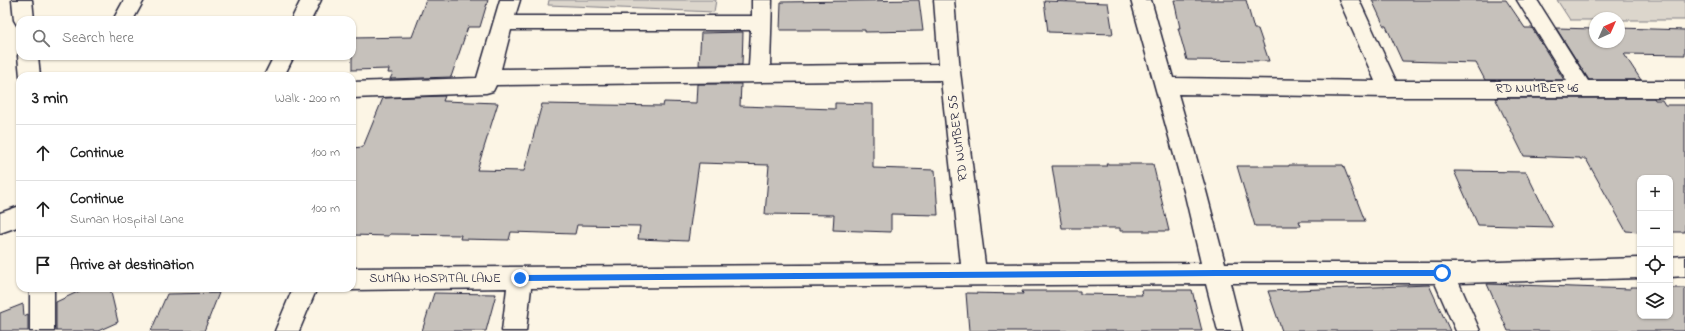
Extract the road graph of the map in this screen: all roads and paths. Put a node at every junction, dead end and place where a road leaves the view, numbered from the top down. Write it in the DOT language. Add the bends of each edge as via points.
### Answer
graph roads {
  1 [pos="22,0"];
  2 [pos="134,0"];
  3 [pos="311,0"];
  4 [pos="510,0"];
  5 [pos="762,0"];
  6 [pos="944,0"];
  7 [pos="1141,0"];
  8 [pos="1349,0"];
  9 [pos="1527,0"];
  10 [pos="24,16"];
  11 [pos="125,16"];
  12 [pos="303,16"];
  13 [pos="503,23"];
  14 [pos="761,23"];
  15 [pos="28,60"];
  16 [pos="282,60"];
  17 [pos="30,72"];
  18 [pos="276,72"];
  19 [pos="950,72"];
  20 [pos="759,75"];
  21 [pos="487,77"];
  22 [pos="1165,86"];
  23 [pos="1582,88"];
  24 [pos="1389,89"];
  25 [pos="1685,89"];
  26 [pos="356,90"];
  27 [pos="16,217"];
  28 [pos="0,223"];
  29 [pos="1685,266"];
  30 [pos="1673,267"];
  31 [pos="1637,268"];
  32 [pos="1216,273"];
  33 [pos="1442,273"];
  34 [pos="974,275"];
  35 [pos="520,278"];
  36 [pos="356,279"];
  37 [pos="42,292"];
  38 [pos="304,292"];
  39 [pos="42,331"];
  40 [pos="287,331"];
  41 [pos="514,331"];
  42 [pos="1230,331"];
  43 [pos="1468,331"];
  1 -- 10 [label="street"];
  2 -- 11 [label="street"];
  3 -- 12 [label="street"];
  4 -- 13 [label="street"];
  5 -- 14 [label="street"];
  6 -- 19 [label="street, RD NUMBER 55"];
  7 -- 22 [label="street"];
  8 -- 24 [label="street"];
  9 -- 23 [label="street"];
  13 -- 14 [label="street"];
  13 -- 21 [label="street"];
  14 -- 20 [label="street"];
  15 -- 17 [label="street"];
  16 -- 18 [label="street"];
  19 -- 20 [label="street"];
  19 -- 34 [label="street, RD NUMBER 55"];
  20 -- 21 [label="street"];
  21 -- 26 [label="street" via="486,85"];
  22 -- 24 [label="street, RD NUMBER 46"];
  22 -- 32 [label="street"];
  23 -- 24 [label="street, RD NUMBER 46"];
  23 -- 25 [label="street, RD NUMBER 46"];
  27 -- 28 [label="street"];
  29 -- 30 [label="street"];
  31 -- 33 [label="street, SUMAN HOSPITAL LANE"];
  32 -- 33 [label="street, SUMAN HOSPITAL LANE"];
  32 -- 34 [label="street, SUMAN HOSPITAL LANE"];
  32 -- 42 [label="street"];
  33 -- 43 [label="street"];
  34 -- 35 [label="street, SUMAN HOSPITAL LANE"];
  35 -- 36 [label="street, SUMAN HOSPITAL LANE"];
  35 -- 41 [label="street"];
  37 -- 39 [label="street"];
  38 -- 40 [label="street"];
}
